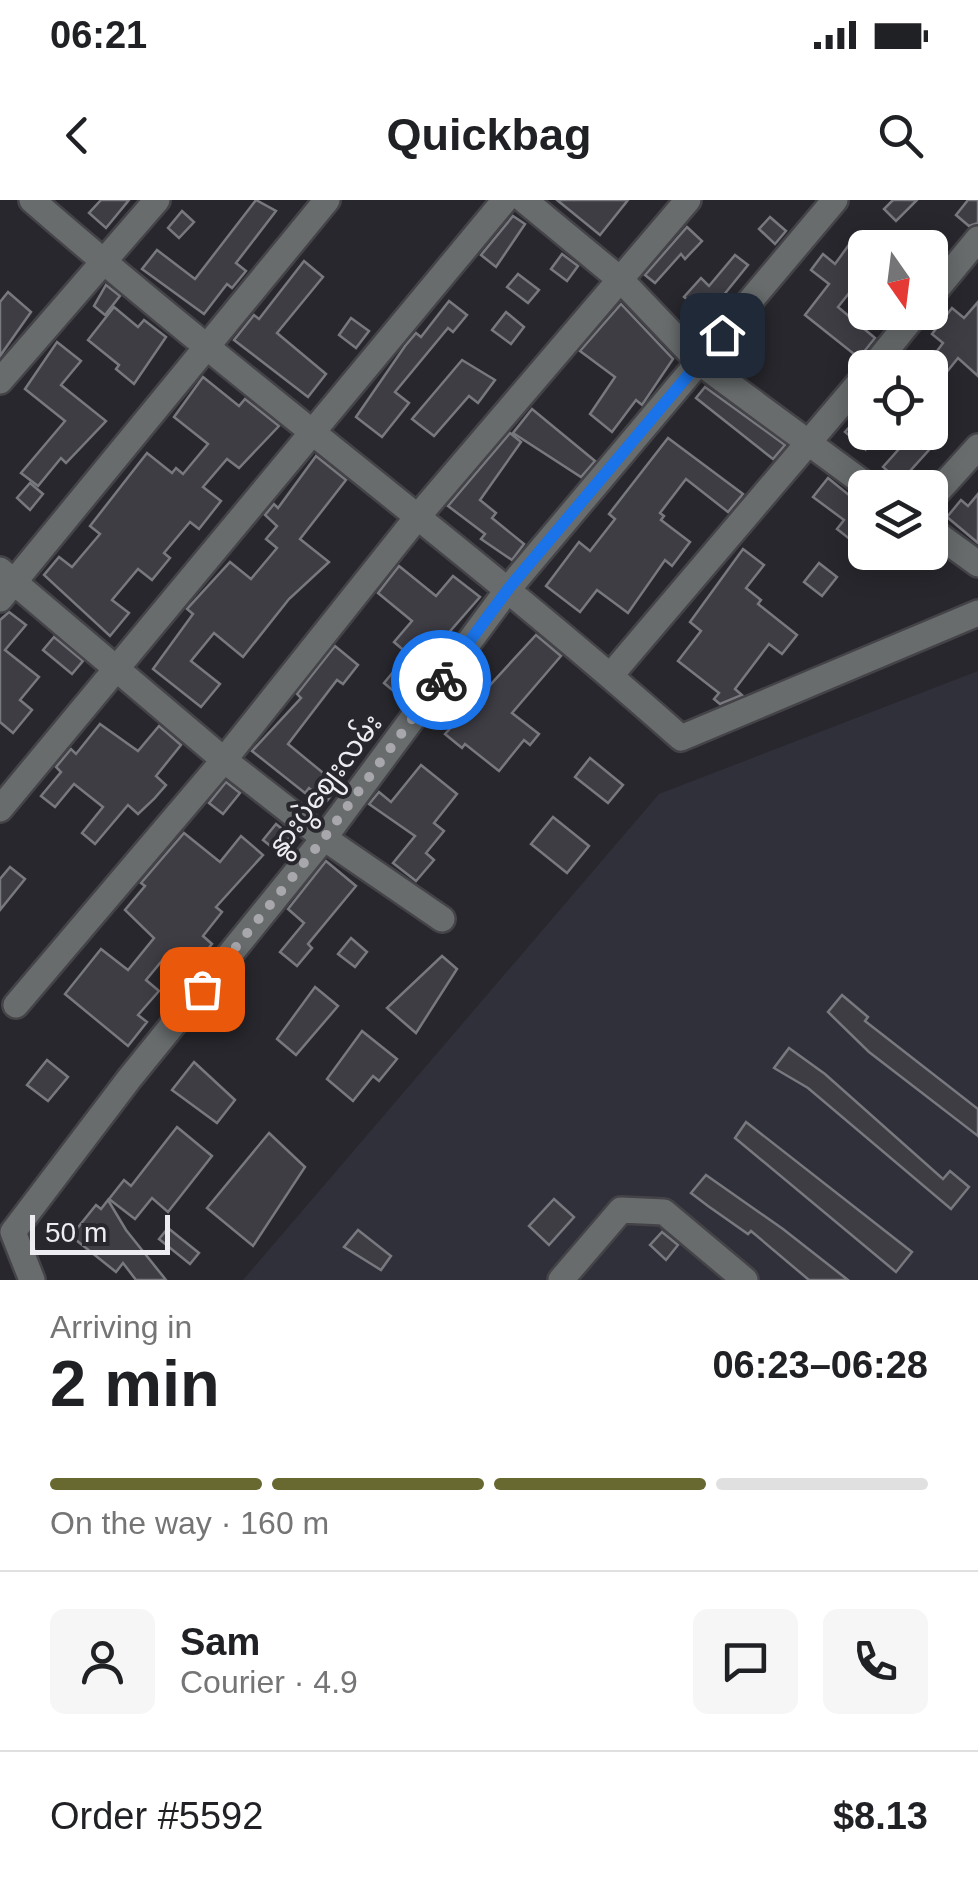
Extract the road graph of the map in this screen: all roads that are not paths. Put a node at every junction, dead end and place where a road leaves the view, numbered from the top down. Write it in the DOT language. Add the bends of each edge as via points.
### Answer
graph roads {
  1 [pos="32,200"];
  2 [pos="157,200"];
  3 [pos="327,200"];
  4 [pos="505,200"];
  5 [pos="524,200"];
  6 [pos="688,200"];
  7 [pos="834,200"];
  8 [pos="978,238"];
  9 [pos="105,264"];
  10 [pos="948,275"];
  11 [pos="622,280"];
  12 [pos="903,330"];
  13 [pos="205,346"];
  14 [pos="886,350"];
  15 [pos="699,362"];
  16 [pos="0,381"];
  17 [pos="848,397"];
  18 [pos="312,429"];
  19 [pos="808,446"];
  20 [pos="978,448"];
  21 [pos="848,473"];
  22 [pos="948,480"];
  23 [pos="418,515"];
  24 [pos="948,542"];
  25 [pos="978,564"];
  26 [pos="5,583"];
  27 [pos="509,588"];
  28 [pos="978,613"];
  29 [pos="117,669"];
  30 [pos="611,675"];
  31 [pos="224,760"];
  32 [pos="0,808"];
  33 [pos="324,838"];
  34 [pos="442,919"];
  35 [pos="16,1004"];
  36 [pos="32,1280"];
  37 [pos="561,1280"];
  38 [pos="746,1280"];
  1 -- 9 [label="street"];
  2 -- 9 [label="street"];
  3 -- 13 [label="street"];
  4 -- 18 [label="street"];
  5 -- 11 [label="street"];
  6 -- 11 [label="street"];
  7 -- 15 [label="street, နွားပွဲဈေးလမ်း"];
  8 -- 10 [label="street"];
  9 -- 13 [label="street"];
  9 -- 16 [label="street"];
  11 -- 15 [label="street"];
  11 -- 23 [label="street"];
  12 -- 14 [label="street"];
  13 -- 18 [label="street"];
  13 -- 26 [label="street"];
  15 -- 19 [label="street"];
  15 -- 27 [label="street, နွားပွဲဈေးလမ်း"];
  17 -- 19 [label="street"];
  18 -- 23 [label="street"];
  18 -- 29 [label="street"];
  19 -- 21 [label="street"];
  19 -- 30 [label="street"];
  20 -- 22 [label="street"];
  23 -- 27 [label="street"];
  23 -- 31 [label="street"];
  24 -- 25 [label="street"];
  26 -- 29 [label="street"];
  27 -- 30 [label="street"];
  27 -- 33 [label="street, နွားပွဲဈေးလမ်း"];
  28 -- 30 [label="street" via="682,738"];
  29 -- 31 [label="street"];
  29 -- 32 [label="street"];
  31 -- 33 [label="street"];
  31 -- 35 [label="street"];
  33 -- 34 [label="street"];
  33 -- 36 [label="street, နွားပွဲဈေးလမ်း" via="13,1232"];
  37 -- 38 [label="street" via="621,1210 664,1212"];
}
